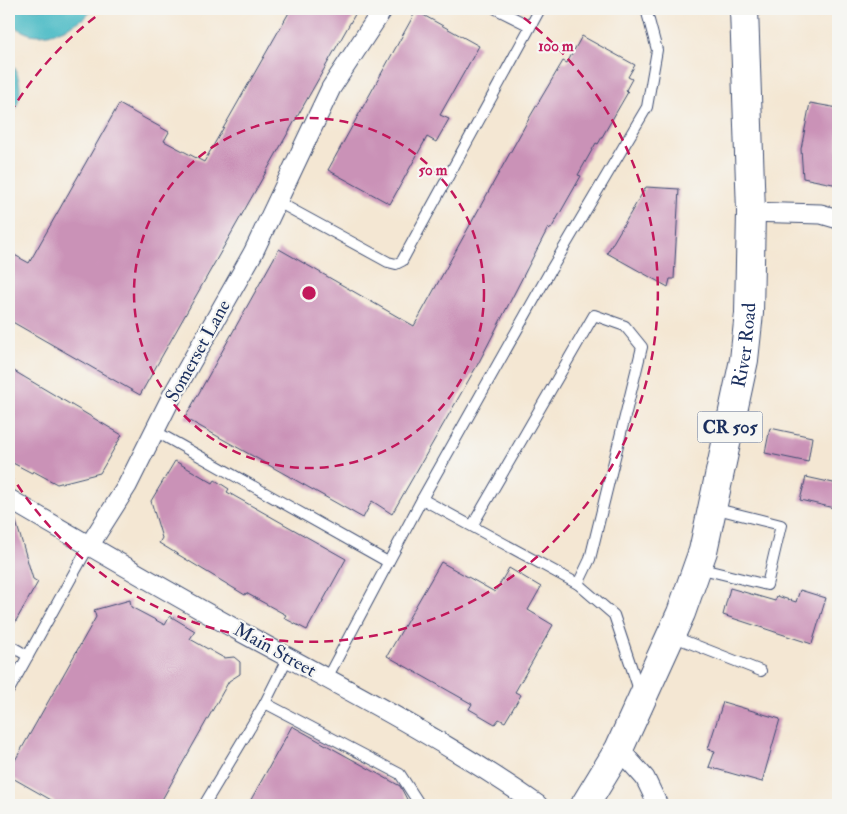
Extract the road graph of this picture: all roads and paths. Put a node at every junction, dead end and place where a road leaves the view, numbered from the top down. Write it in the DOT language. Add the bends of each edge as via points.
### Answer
graph roads {
  1 [pos="382,9"];
  2 [pos="496,9"];
  3 [pos="540,9"];
  4 [pos="646,9"];
  5 [pos="744,9"];
  6 [pos="530,26"];
  7 [pos="278,202"];
  8 [pos="751,212"];
  9 [pos="838,219"];
  10 [pos="155,431"];
  11 [pos="9,499"];
  12 [pos="422,499"];
  13 [pos="712,508"];
  14 [pos="472,526"];
  15 [pos="89,546"];
  16 [pos="388,562"];
  17 [pos="697,568"];
  18 [pos="578,584"];
  19 [pos="671,635"];
  20 [pos="9,645"];
  21 [pos="28,656"];
  22 [pos="288,657"];
  23 [pos="761,671"];
  24 [pos="327,678"];
  25 [pos="9,690"];
  26 [pos="642,698"];
  27 [pos="265,703"];
  28 [pos="619,749"];
  29 [pos="204,805"];
  30 [pos="420,805"];
  31 [pos="538,805"];
  32 [pos="585,805"];
  33 [pos="658,805"];
  1 -- 7 [label="street, Somerset Lane" via="331,88"];
  2 -- 6 [label="lane"];
  3 -- 6 [label="lane"];
  4 -- 12 [label="lane" via="657,50 647,107"];
  5 -- 8 [label="main road, River Road / CR 505"];
  6 -- 7 [label="lane" via="402,261 396,264 388,262"];
  7 -- 10 [label="street, Somerset Lane"];
  8 -- 9 [label="street" via="821,214"];
  8 -- 13 [label="main road, River Road / CR 505" via="749,313 744,360"];
  10 -- 15 [label="street, Somerset Lane" via="127,486"];
  10 -- 16 [label="lane"];
  11 -- 15 [label="street, Main Street"];
  12 -- 14 [label="lane"];
  12 -- 16 [label="lane"];
  13 -- 17 [label="main road, River Road / CR 505"];
  13 -- 17 [label="lane" via="781,525 767,585"];
  14 -- 18 [label="lane"];
  14 -- 18 [label="lane" via="594,315 625,326 642,347 590,559"];
  15 -- 21 [label="lane, Somerset Lane"];
  15 -- 22 [label="street, Main Street"];
  16 -- 24 [label="lane"];
  17 -- 19 [label="main road, River Road / CR 505"];
  18 -- 26 [label="lane" via="614,615"];
  19 -- 23 [label="lane"];
  19 -- 26 [label="main road, River Road / CR 505"];
  20 -- 21 [label="lane"];
  21 -- 25 [label="lane, Somerset Lane"];
  22 -- 24 [label="street, Main Street"];
  22 -- 27 [label="lane"];
  24 -- 31 [label="street, Main Street" via="394,715"];
  26 -- 28 [label="main road, River Road / CR 505"];
  27 -- 29 [label="lane"];
  27 -- 30 [label="lane" via="400,774"];
  28 -- 32 [label="main road, River Road / CR 505"];
  28 -- 33 [label="street" via="645,778"];
}
